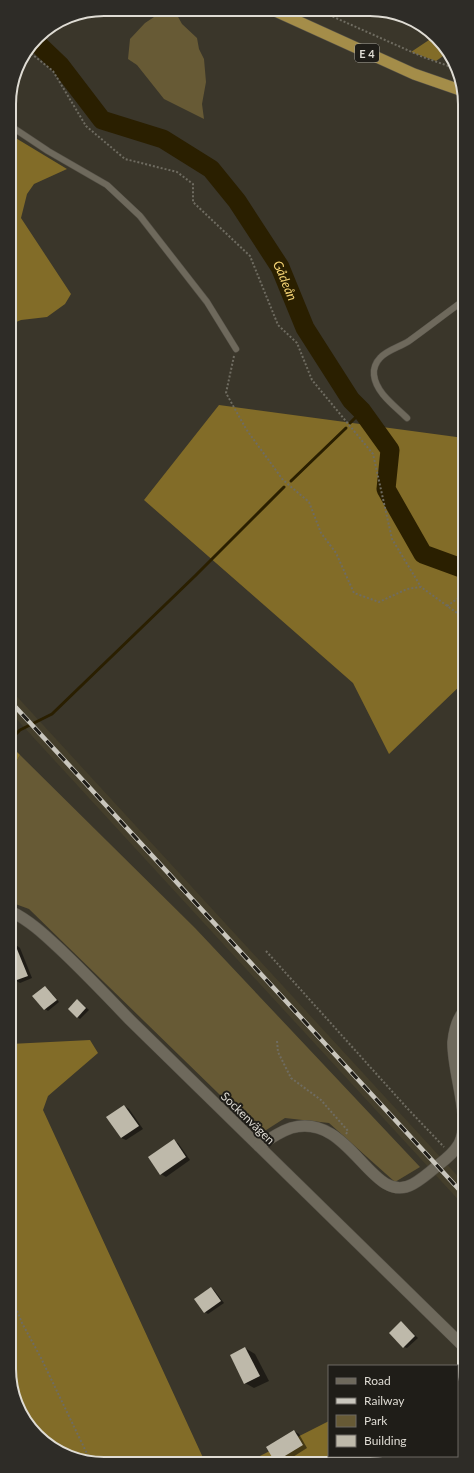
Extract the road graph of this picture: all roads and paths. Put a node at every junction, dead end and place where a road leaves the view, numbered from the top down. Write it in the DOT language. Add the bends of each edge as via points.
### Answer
graph roads {
  1 [pos="286,16"];
  2 [pos="331,16"];
  3 [pos="32,54"];
  4 [pos="450,66"];
  5 [pos="456,89"];
  6 [pos="16,130"];
  7 [pos="458,305"];
  8 [pos="236,349"];
  9 [pos="407,418"];
  10 [pos="422,587"];
  11 [pos="458,598"];
  12 [pos="447,606"];
  13 [pos="458,614"];
  14 [pos="16,915"];
  15 [pos="266,951"];
  16 [pos="458,1022"];
  17 [pos="277,1041"];
  18 [pos="458,1082"];
  19 [pos="343,1142"];
  20 [pos="458,1144"];
  21 [pos="259,1146"];
  22 [pos="451,1154"];
  23 [pos="458,1161"];
  24 [pos="16,1308"];
  25 [pos="458,1341"];
  26 [pos="88,1455"];
  1 -- 5 [label="highway, E 4" via="414,74"];
  2 -- 4 [label="path"];
  3 -- 10 [label="path" via="53,71 86,126 125,159 177,172 193,184 193,202 250,256 278,325 298,343 312,380 373,454 392,538"];
  6 -- 8 [label="lane" via="107,185 140,216 207,302"];
  7 -- 9 [label="lane" via="411,339 386,353 376,364 373,373 382,393"];
  8 -- 10 [label="path" via="226,393 246,429 283,480 309,502 321,533 336,553 354,593 379,602 407,589"];
  10 -- 12 [label="path"];
  11 -- 12 [label="path"];
  12 -- 13 [label="path"];
  14 -- 21 [label="street, Sockenvägen" via="45,935"];
  15 -- 22 [label="path"];
  16 -- 18 [label="street" via="453,1053"];
  17 -- 19 [label="path" via="278,1052 291,1078 322,1100 348,1131"];
  19 -- 21 [label="street" via="327,1131 299,1127 276,1134"];
  19 -- 22 [label="street" via="378,1179 398,1189 416,1183"];
  20 -- 22 [label="street"];
  21 -- 25 [label="street, Sockenvägen"];
  22 -- 23 [label="path"];
  24 -- 26 [label="path"];
}
